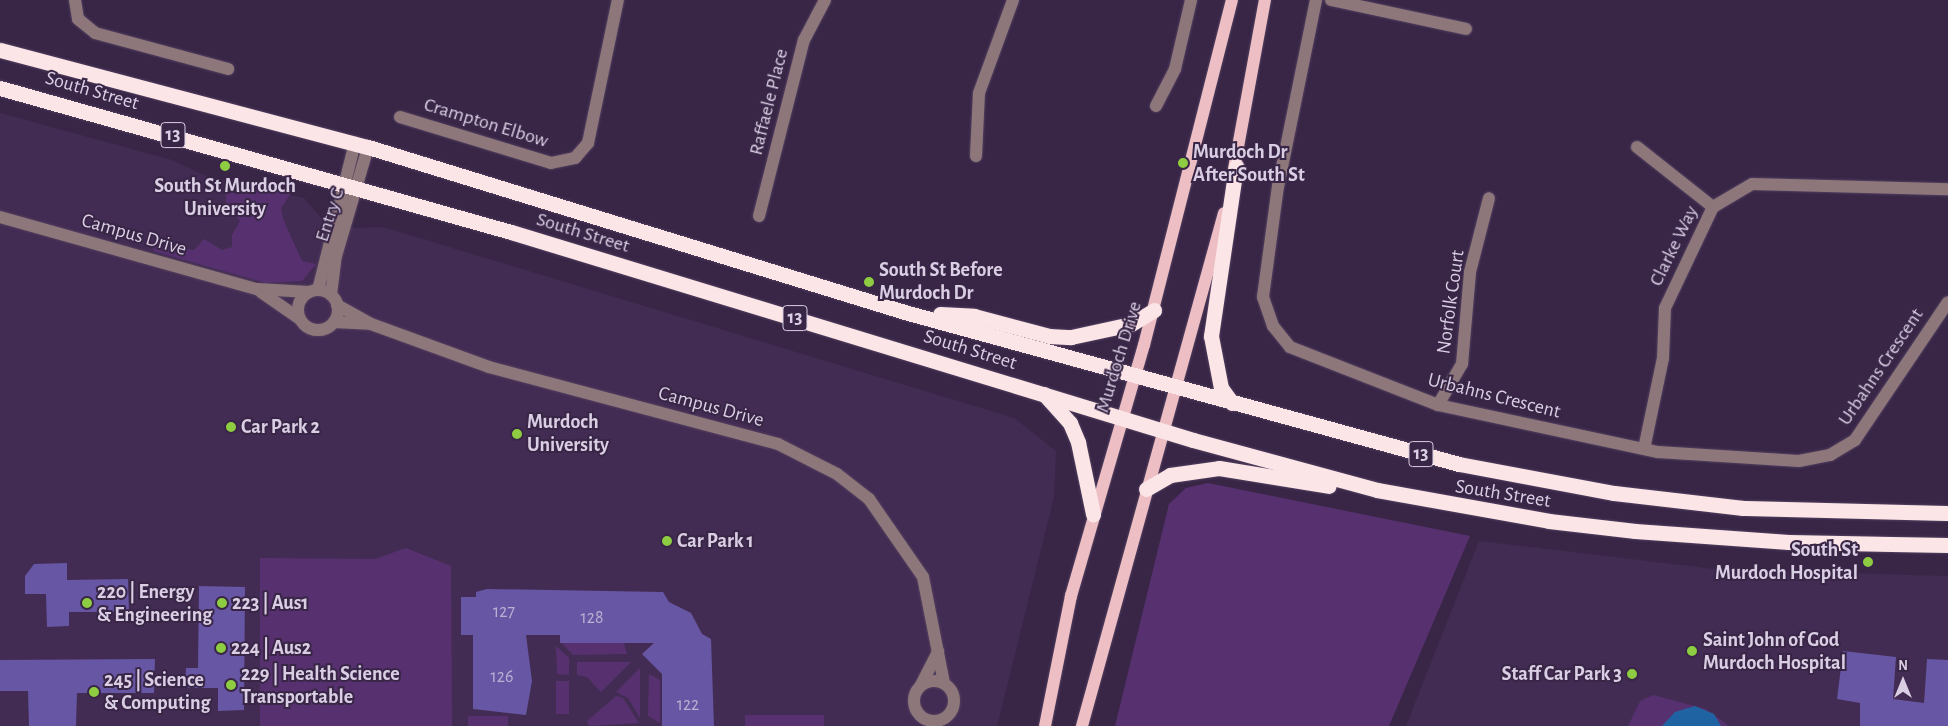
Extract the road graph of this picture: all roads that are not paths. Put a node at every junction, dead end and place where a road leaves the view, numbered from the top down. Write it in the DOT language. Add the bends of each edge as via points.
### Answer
graph roads {
  1 [pos="75,0"];
  2 [pos="618,0"];
  3 [pos="825,0"];
  4 [pos="1013,0"];
  5 [pos="1191,0"];
  6 [pos="1232,0"];
  7 [pos="1265,0"];
  8 [pos="1316,0"];
  9 [pos="1331,0"];
  10 [pos="1466,29"];
  11 [pos="0,50"];
  12 [pos="228,69"];
  13 [pos="0,88"];
  14 [pos="1156,106"];
  15 [pos="400,117"];
  16 [pos="362,145"];
  17 [pos="1637,147"];
  18 [pos="976,156"];
  19 [pos="1236,166"];
  20 [pos="352,186"];
  21 [pos="1948,189"];
  22 [pos="1489,198"];
  23 [pos="1713,207"];
  24 [pos="759,216"];
  25 [pos="0,217"];
  26 [pos="257,289"];
  27 [pos="313,291"];
  28 [pos="334,300"];
  29 [pos="1948,302"];
  30 [pos="1154,310"];
  31 [pos="908,312"];
  32 [pos="300,319"];
  33 [pos="334,322"];
  34 [pos="371,324"];
  35 [pos="1135,374"];
  36 [pos="1174,386"];
  37 [pos="1043,393"];
  38 [pos="1232,403"];
  39 [pos="1438,406"];
  40 [pos="1120,417"];
  41 [pos="1163,430"];
  42 [pos="1644,449"];
  43 [pos="1146,488"];
  44 [pos="1439,504"];
  45 [pos="1948,513"];
  46 [pos="1093,514"];
  47 [pos="1948,545"];
  48 [pos="938,650"];
  49 [pos="944,684"];
  50 [pos="921,685"];
  51 [pos="945,722"];
  52 [pos="927,723"];
  53 [pos="1045,726"];
  54 [pos="1082,726"];
  1 -- 12 [label="street" via="78,19 95,33"];
  2 -- 15 [label="street, Crampton Elbow" via="588,142 576,158 551,163"];
  3 -- 24 [label="street, Raffaele Place" via="804,40"];
  4 -- 18 [label="street" via="979,93"];
  5 -- 14 [label="street" via="1175,69"];
  6 -- 30 [label="main road, Murdoch Drive"];
  7 -- 19 [label="main road"];
  8 -- 39 [label="street, Urbahns Crescent" via="1278,186 1263,298 1273,326 1290,347"];
  9 -- 10 [label="street"];
  11 -- 16 [label="highway, South Street / 13"];
  13 -- 20 [label="highway, South Street / 13"];
  16 -- 20 [label="street, Entry C"];
  16 -- 31 [label="highway, South Street / 13"];
  17 -- 23 [label="street"];
  19 -- 36 [label="main road"];
  19 -- 38 [label="highway" via="1211,336 1222,388"];
  20 -- 27 [label="street, Entry C"];
  20 -- 28 [label="street, Entry C" via="336,256"];
  20 -- 37 [label="highway, South Street / 13"];
  21 -- 23 [label="street, Clarke Way" via="1752,184"];
  22 -- 39 [label="street, Norfolk Court" via="1470,272 1462,364"];
  23 -- 42 [label="street, Clarke Way" via="1665,308 1663,358"];
  25 -- 26 [label="street, Campus Drive"];
  26 -- 27 [label="street, Campus Drive"];
  26 -- 32 [label="street, Campus Drive"];
  27 -- 28 [label="street, Campus Drive"];
  27 -- 32 [label="street" via="298,304"];
  28 -- 33 [label="street"];
  28 -- 34 [label="street, Campus Drive"];
  29 -- 42 [label="street, Urbahns Crescent" via="1854,440 1830,455 1799,461"];
  30 -- 31 [label="highway" via="1131,324 1071,337 1049,336 974,316"];
  30 -- 35 [label="main road, Murdoch Drive"];
  31 -- 35 [label="highway, South Street / 13"];
  32 -- 33 [label="street, Campus Drive" via="312,330"];
  33 -- 34 [label="street, Campus Drive"];
  34 -- 48 [label="street, Campus Drive" via="490,367 778,444 837,474 869,499 923,577"];
  35 -- 36 [label="highway, South Street / 13"];
  35 -- 40 [label="main road, Murdoch Drive"];
  36 -- 38 [label="highway, South Street / 13"];
  36 -- 41 [label="main road"];
  37 -- 40 [label="highway, South Street / 13"];
  37 -- 46 [label="highway" via="1070,423 1078,442"];
  38 -- 45 [label="highway, South Street / 13" via="1459,464 1614,493 1743,508"];
  39 -- 42 [label="street, Urbahns Crescent"];
  40 -- 41 [label="highway, South Street / 13"];
  40 -- 46 [label="main road, Murdoch Drive"];
  41 -- 43 [label="main road"];
  41 -- 44 [label="highway, South Street / 13"];
  43 -- 44 [label="highway" via="1170,475 1219,468"];
  43 -- 54 [label="main road"];
  44 -- 47 [label="highway, South Street / 13" via="1635,531 1789,542"];
  46 -- 53 [label="main road, Murdoch Drive" via="1060,640"];
  48 -- 49 [label="street, Campus Drive"];
  48 -- 50 [label="street"];
  49 -- 50 [label="street" via="930,681"];
  49 -- 51 [label="street" via="954,700"];
  50 -- 52 [label="street" via="914,706"];
  51 -- 52 [label="street"];
}
